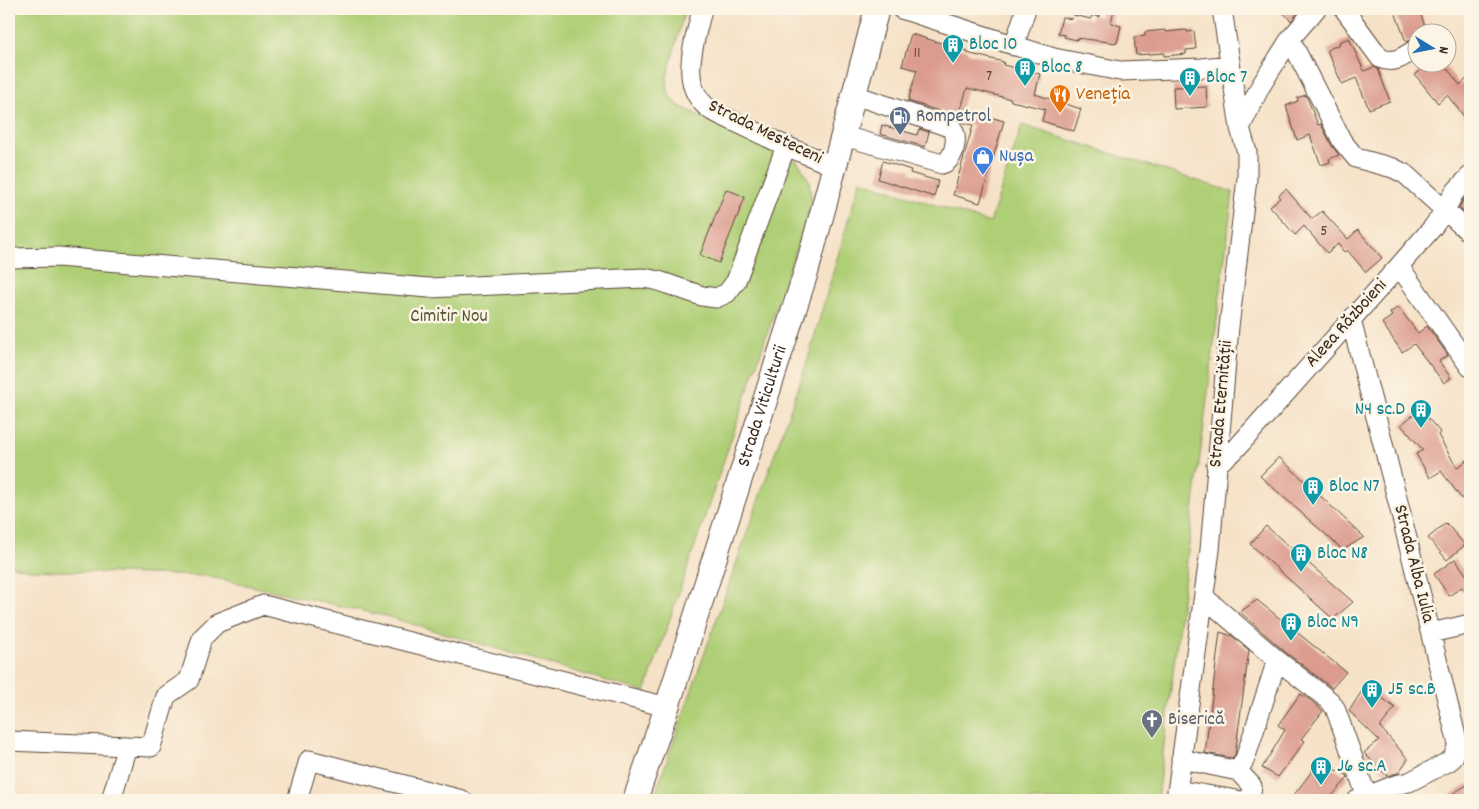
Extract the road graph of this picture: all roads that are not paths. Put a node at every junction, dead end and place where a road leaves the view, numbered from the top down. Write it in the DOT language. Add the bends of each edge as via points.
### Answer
graph roads {
  1 [pos="702,9"];
  2 [pos="877,9"];
  3 [pos="1026,9"];
  4 [pos="1222,9"];
  5 [pos="1316,9"];
  6 [pos="1344,9"];
  7 [pos="912,10"];
  8 [pos="1290,39"];
  9 [pos="1014,46"];
  10 [pos="1406,54"];
  11 [pos="1230,65"];
  12 [pos="855,95"];
  13 [pos="1240,128"];
  14 [pos="844,136"];
  15 [pos="786,146"];
  16 [pos="836,167"];
  17 [pos="1470,176"];
  18 [pos="1445,210"];
  19 [pos="1470,233"];
  20 [pos="9,258"];
  21 [pos="1399,266"];
  22 [pos="1351,320"];
  23 [pos="1470,367"];
  24 [pos="1216,465"];
  25 [pos="1204,597"];
  26 [pos="1470,624"];
  27 [pos="1431,633"];
  28 [pos="1278,660"];
  29 [pos="667,707"];
  30 [pos="9,740"];
  31 [pos="127,746"];
  32 [pos="1182,759"];
  33 [pos="1238,771"];
  34 [pos="1177,795"];
  35 [pos="298,797"];
  36 [pos="1362,798"];
  37 [pos="110,800"];
  38 [pos="462,800"];
  39 [pos="635,800"];
  40 [pos="1237,800"];
  41 [pos="1250,800"];
  1 -- 15 [label="street, Strada Mesteceni" via="689,74 692,88 703,105 712,111"];
  2 -- 12 [label="main road, Strada Viticulturii"];
  3 -- 9 [label="street"];
  4 -- 11 [label="street, Strada Eternității"];
  5 -- 8 [label="street"];
  6 -- 10 [label="street" via="1380,58 1386,62"];
  7 -- 9 [label="street"];
  8 -- 13 [label="street"];
  8 -- 18 [label="street" via="1350,152 1356,158 1405,174"];
  9 -- 11 [label="street" via="1120,71"];
  11 -- 13 [label="street, Strada Eternității"];
  12 -- 14 [label="main road, Strada Viticulturii"];
  12 -- 14 [label="street" via="952,128 954,146 950,158 942,164"];
  13 -- 24 [label="street, Strada Eternității" via="1247,152 1247,179"];
  14 -- 16 [label="main road, Strada Viticulturii"];
  15 -- 16 [label="street, Strada Mesteceni"];
  15 -- 20 [label="street" via="736,281 727,293 716,298 644,278 429,288 58,257"];
  16 -- 29 [label="main road, Strada Viticulturii" via="807,269"];
  17 -- 18 [label="street, Aleea Războieni" via="1454,193"];
  18 -- 19 [label="street"];
  18 -- 21 [label="street, Aleea Războieni"];
  21 -- 22 [label="street, Aleea Războieni"];
  21 -- 23 [label="street"];
  22 -- 24 [label="street, Aleea Războieni" via="1234,451"];
  22 -- 27 [label="street, Strada Alba Iulia"];
  24 -- 25 [label="street, Strada Eternității"];
  25 -- 28 [label="street"];
  25 -- 32 [label="street, Strada Eternității"];
  26 -- 27 [label="street, Strada Alba Iulia"];
  27 -- 36 [label="street, Strada Alba Iulia" via="1456,733 1457,751 1448,762 1409,782"];
  28 -- 33 [label="street" via="1245,759"];
  28 -- 36 [label="street" via="1335,708"];
  29 -- 31 [label="street" via="263,605 217,623 202,638 189,680 166,696 151,747"];
  29 -- 39 [label="main road, Strada Viticulturii"];
  30 -- 31 [label="street"];
  31 -- 37 [label="street"];
  32 -- 33 [label="street"];
  32 -- 34 [label="street, Strada Eternității"];
  33 -- 41 [label="street" via="1252,786"];
  34 -- 40 [label="street"];
  35 -- 38 [label="street" via="310,760"];
}
